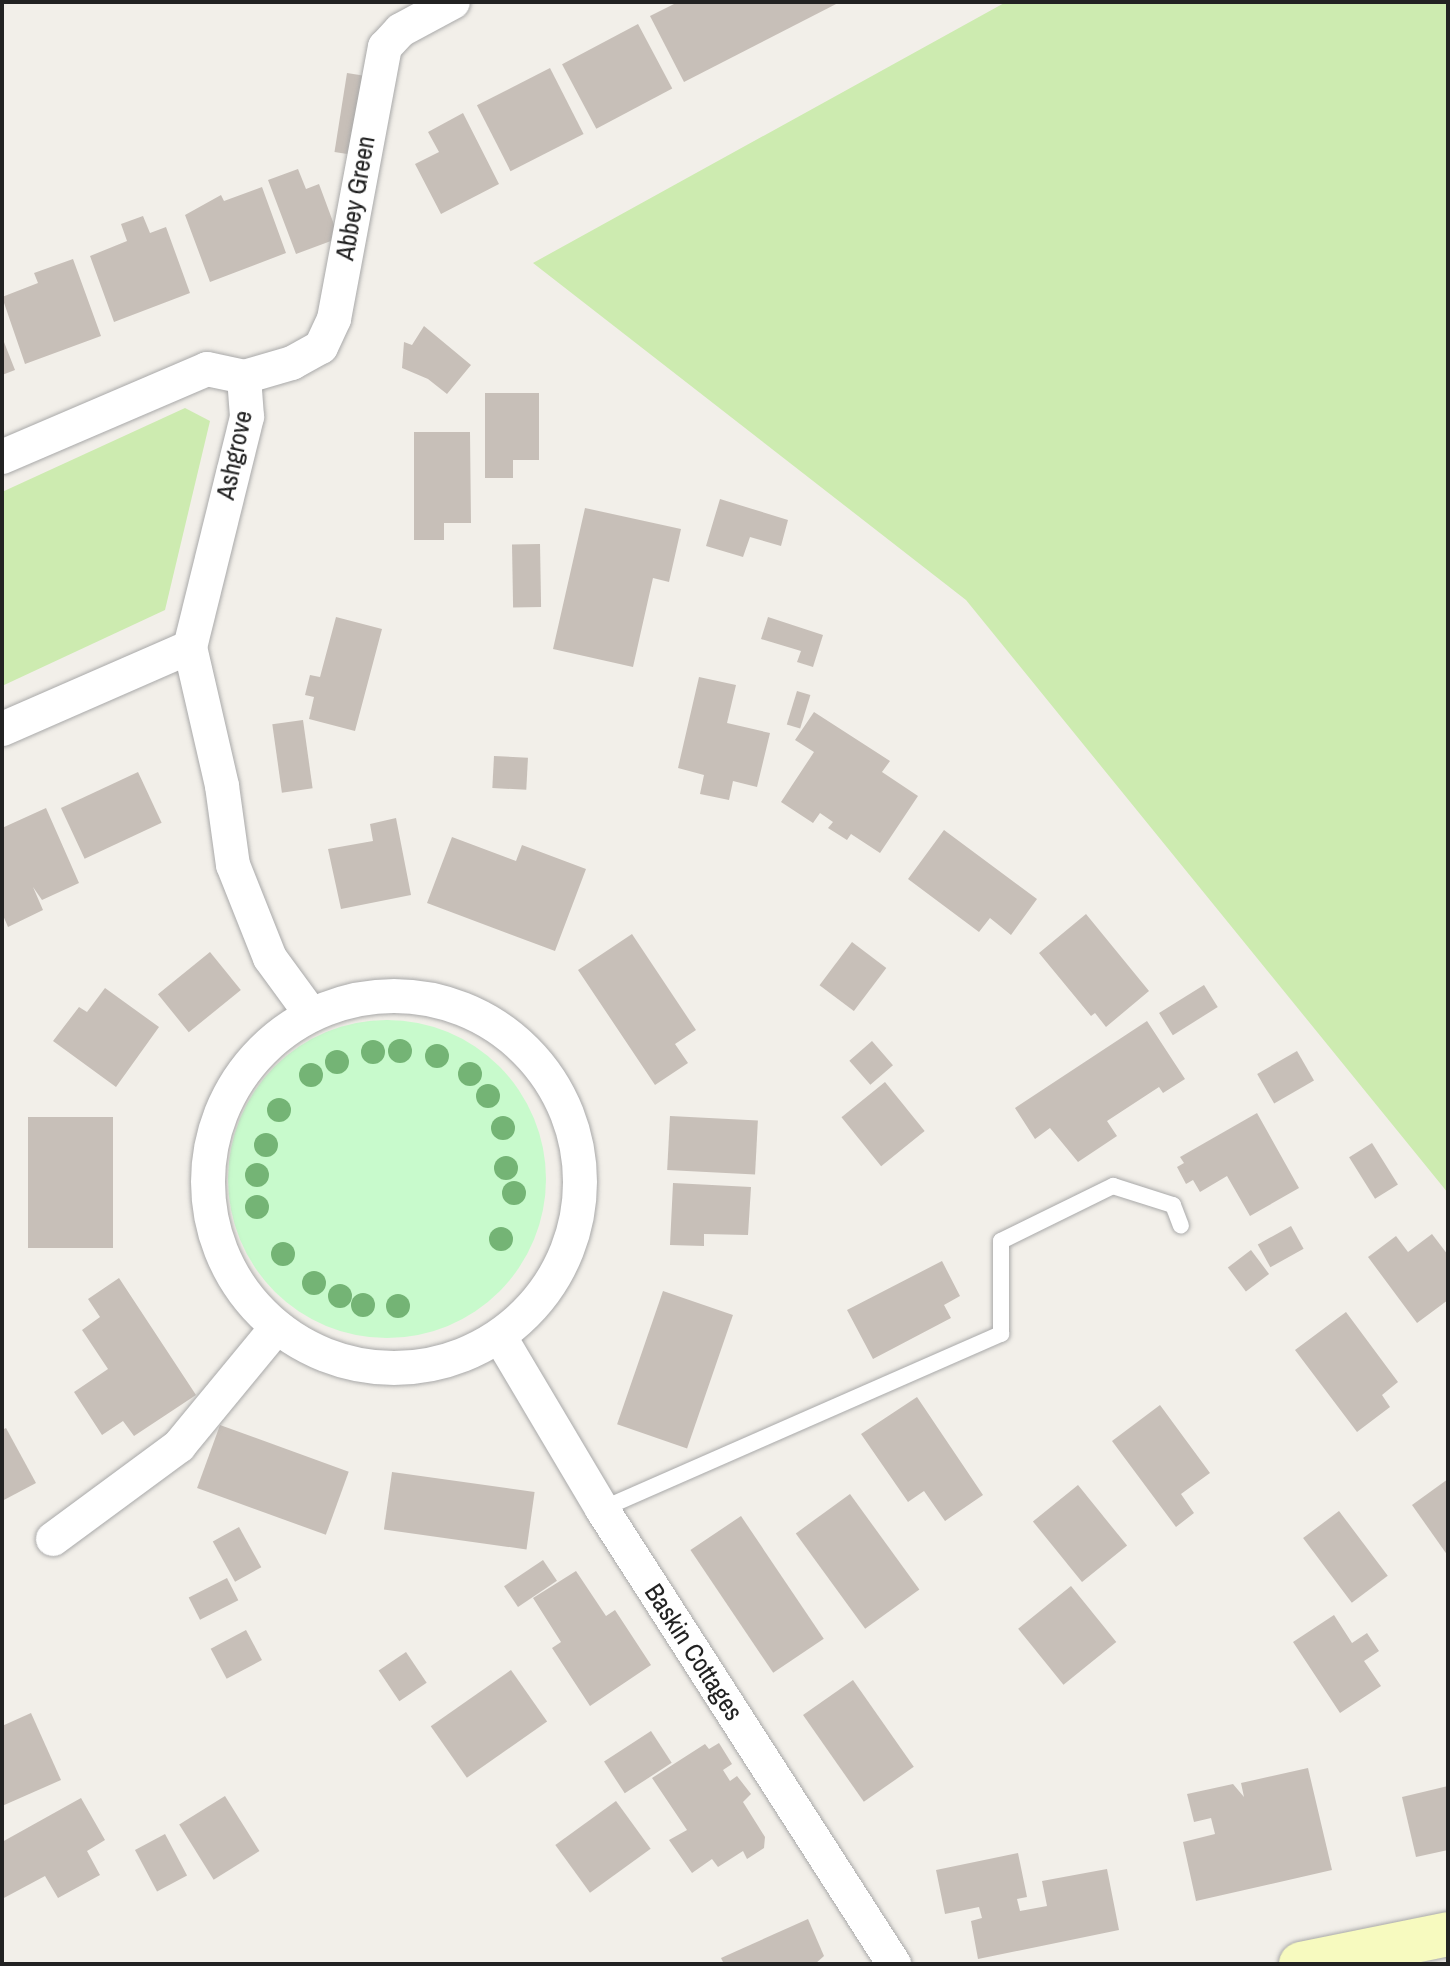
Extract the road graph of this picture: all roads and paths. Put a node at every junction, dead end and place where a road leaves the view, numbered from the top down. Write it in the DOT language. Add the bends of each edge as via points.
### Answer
graph roads {
  1 [pos="453,2"];
  2 [pos="244,377"];
  3 [pos="2,457"];
  4 [pos="190,647"];
  5 [pos="2,729"];
  6 [pos="311,1014"];
  7 [pos="1181,1226"];
  8 [pos="277,1327"];
  9 [pos="500,1337"];
  10 [pos="602,1509"];
  11 [pos="53,1539"];
  12 [pos="1448,1934"];
  13 [pos="894,1964"];
  14 [pos="1301,1964"];
  1 -- 2 [label="street, Abbey Green" via="401,30 377,67 334,319 321,347 292,363"];
  2 -- 3 [label="street, Ashgrove" via="207,369"];
  2 -- 4 [label="street, Ashgrove" via="247,417"];
  4 -- 5 [label="street"];
  4 -- 6 [label="street, Ashgrove" via="222,786 233,865 270,958"];
  6 -- 8 [label="street" via="256,1054 221,1108 207,1164 214,1236 259,1312"];
  6 -- 9 [label="street" via="376,995 452,1003 505,1030 547,1072 580,1157 569,1250 543,1297"];
  7 -- 10 [label="lane" via="1173,1205 1113,1186 1001,1241 1001,1334"];
  8 -- 9 [label="street" via="340,1362 393,1370"];
  8 -- 11 [label="street" via="179,1446"];
  9 -- 10 [label="street, Baskin Cottages"];
  10 -- 13 [label="street, Baskin Cottages"];
  12 -- 14 [label="street"];
}
